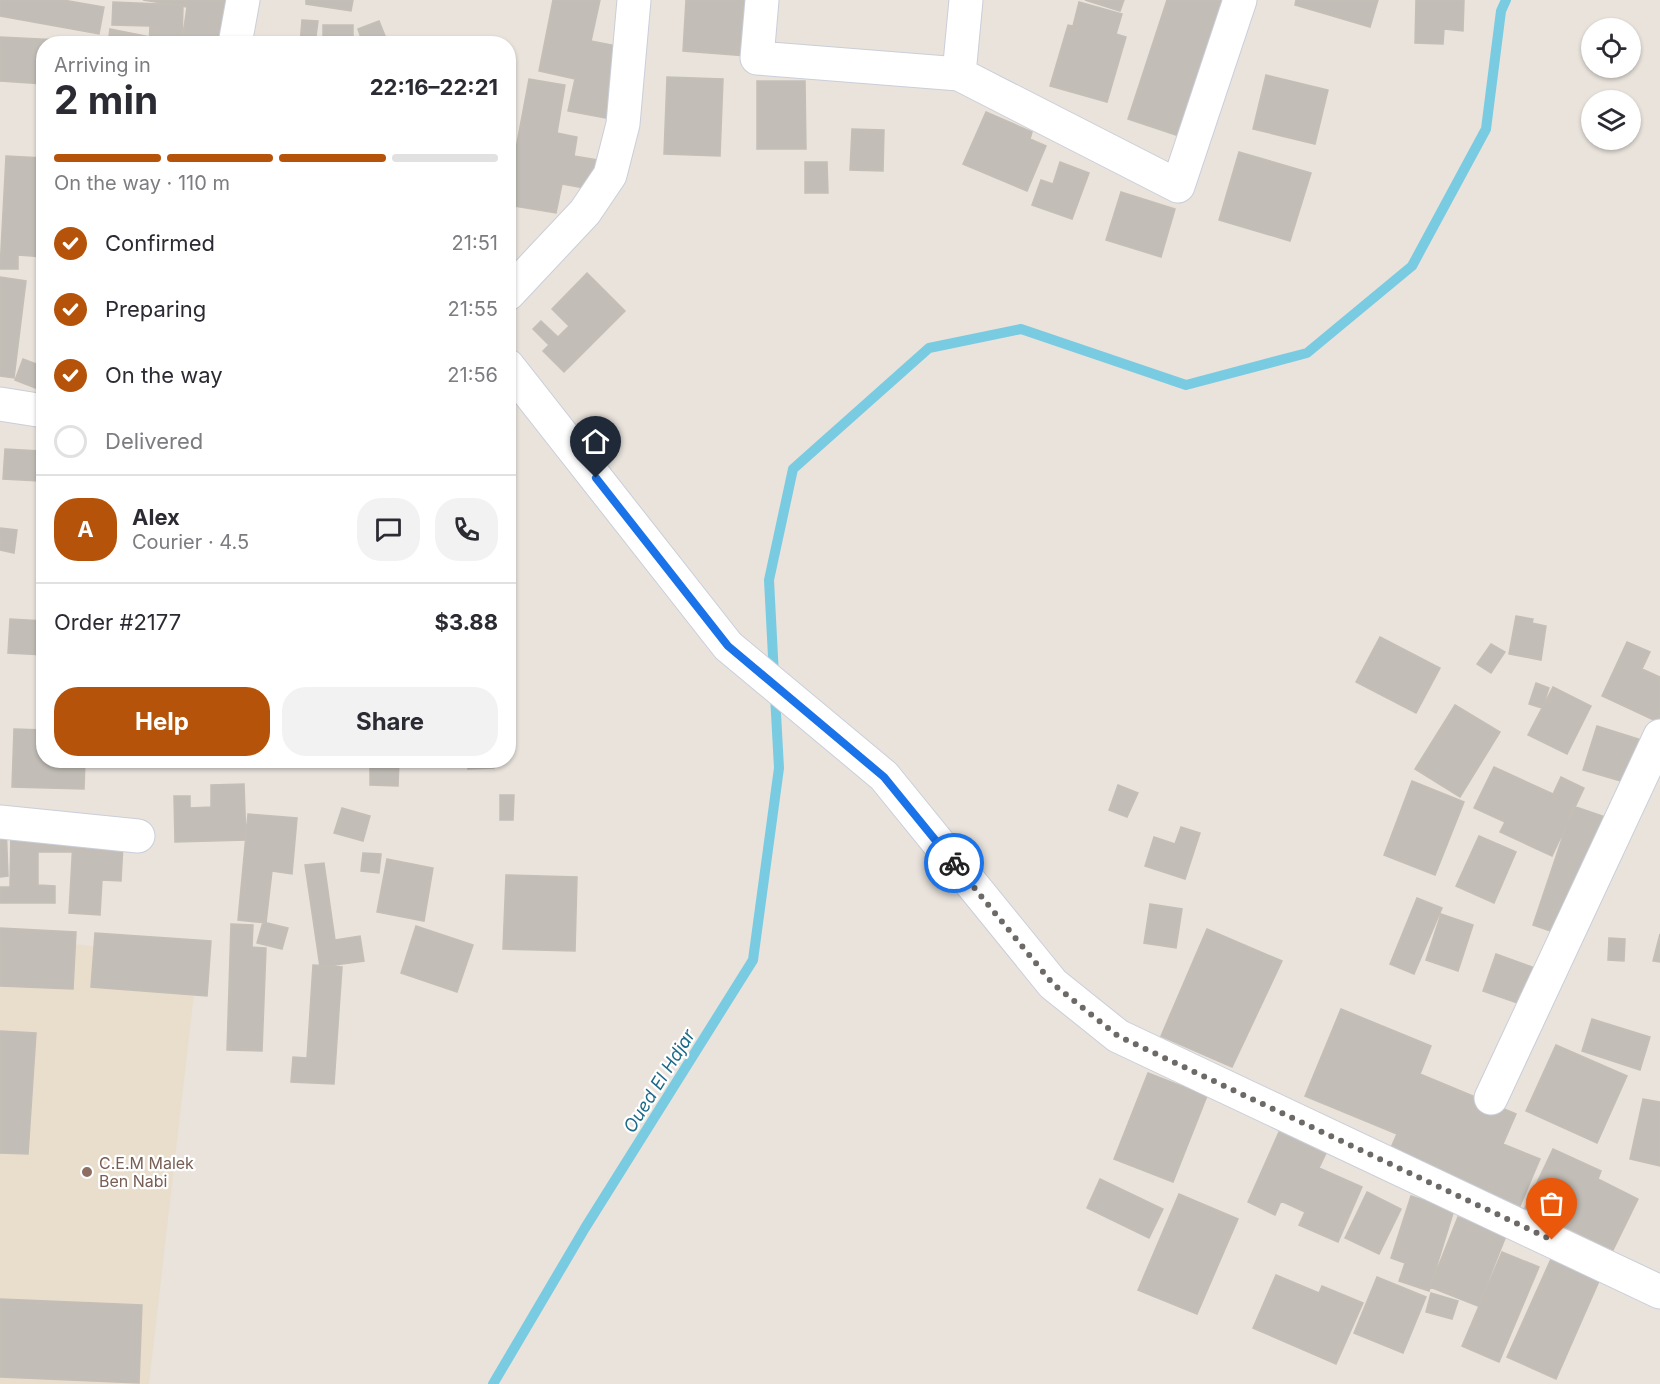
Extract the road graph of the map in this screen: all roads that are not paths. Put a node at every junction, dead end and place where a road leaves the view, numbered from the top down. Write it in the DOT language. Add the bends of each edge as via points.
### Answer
graph roads {
  1 [pos="243,0"];
  2 [pos="634,0"];
  3 [pos="762,0"];
  4 [pos="966,0"];
  5 [pos="1240,0"];
  6 [pos="236,36"];
  7 [pos="959,74"];
  8 [pos="516,286"];
  9 [pos="516,376"];
  10 [pos="0,404"];
  11 [pos="36,410"];
  12 [pos="1660,736"];
  13 [pos="0,822"];
  14 [pos="138,836"];
  15 [pos="1491,1098"];
  16 [pos="1660,1292"];
  1 -- 6 [label="street"];
  2 -- 8 [label="street" via="623,124 610,175 585,212"];
  3 -- 7 [label="street" via="757,58"];
  4 -- 7 [label="street"];
  5 -- 7 [label="street" via="1178,186"];
  9 -- 16 [label="street" via="728,646 884,777 1053,984 1118,1036"];
  10 -- 11 [label="street"];
  12 -- 15 [label="street"];
  13 -- 14 [label="street"];
}
